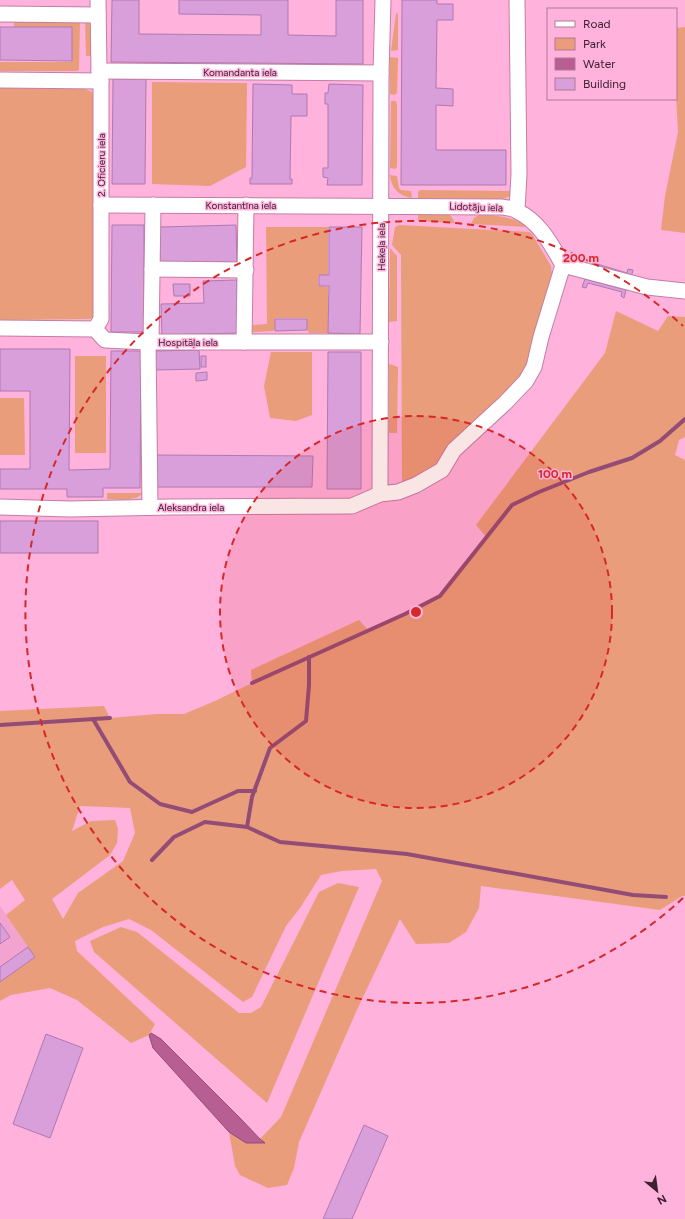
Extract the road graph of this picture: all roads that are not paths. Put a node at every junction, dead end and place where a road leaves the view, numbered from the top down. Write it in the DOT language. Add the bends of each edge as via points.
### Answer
graph roads {
  1 [pos="98,0"];
  2 [pos="383,0"];
  3 [pos="517,0"];
  4 [pos="0,14"];
  5 [pos="98,15"];
  6 [pos="381,73"];
  7 [pos="100,76"];
  8 [pos="0,80"];
  9 [pos="101,205"];
  10 [pos="153,205"];
  11 [pos="246,205"];
  12 [pos="381,206"];
  13 [pos="517,210"];
  14 [pos="563,265"];
  15 [pos="152,269"];
  16 [pos="246,270"];
  17 [pos="685,291"];
  18 [pos="0,328"];
  19 [pos="96,329"];
  20 [pos="149,342"];
  21 [pos="244,342"];
  22 [pos="381,342"];
  23 [pos="380,494"];
  24 [pos="0,507"];
  25 [pos="150,507"];
  1 -- 5 [label="street, 2. Oficieru iela"];
  2 -- 6 [label="street, Hekeļa iela"];
  3 -- 13 [label="street"];
  4 -- 5 [label="street"];
  5 -- 7 [label="street, 2. Oficieru iela"];
  6 -- 7 [label="street, Komandanta iela"];
  6 -- 12 [label="street, Hekeļa iela"];
  7 -- 8 [label="street, Komandanta iela"];
  7 -- 9 [label="street, 2. Oficieru iela"];
  9 -- 10 [label="street, Konstantīna iela"];
  9 -- 19 [label="street, 2. Oficieru iela" via="101,319"];
  10 -- 11 [label="street, Konstantīna iela"];
  10 -- 15 [label="street"];
  11 -- 12 [label="street, Konstantīna iela"];
  11 -- 16 [label="street"];
  12 -- 13 [label="street, Lidotāju iela" via="502,207"];
  12 -- 22 [label="street, Hekeļa iela"];
  13 -- 14 [label="street, Lidotāju iela" via="542,231"];
  14 -- 17 [label="street" via="647,287"];
  14 -- 23 [label="street, Aleksandra iela" via="534,367 526,381 454,450 442,470 398,492"];
  15 -- 16 [label="street"];
  15 -- 20 [label="street"];
  16 -- 21 [label="street"];
  18 -- 19 [label="street"];
  19 -- 20 [label="street, Hospitāļa iela" via="106,340"];
  20 -- 21 [label="street, Hospitāļa iela"];
  20 -- 25 [label="street"];
  21 -- 22 [label="street, Hospitāļa iela"];
  22 -- 23 [label="street, Hekeļa iela"];
  23 -- 25 [label="street, Aleksandra iela" via="352,506"];
  24 -- 25 [label="street, Aleksandra iela"];
}
